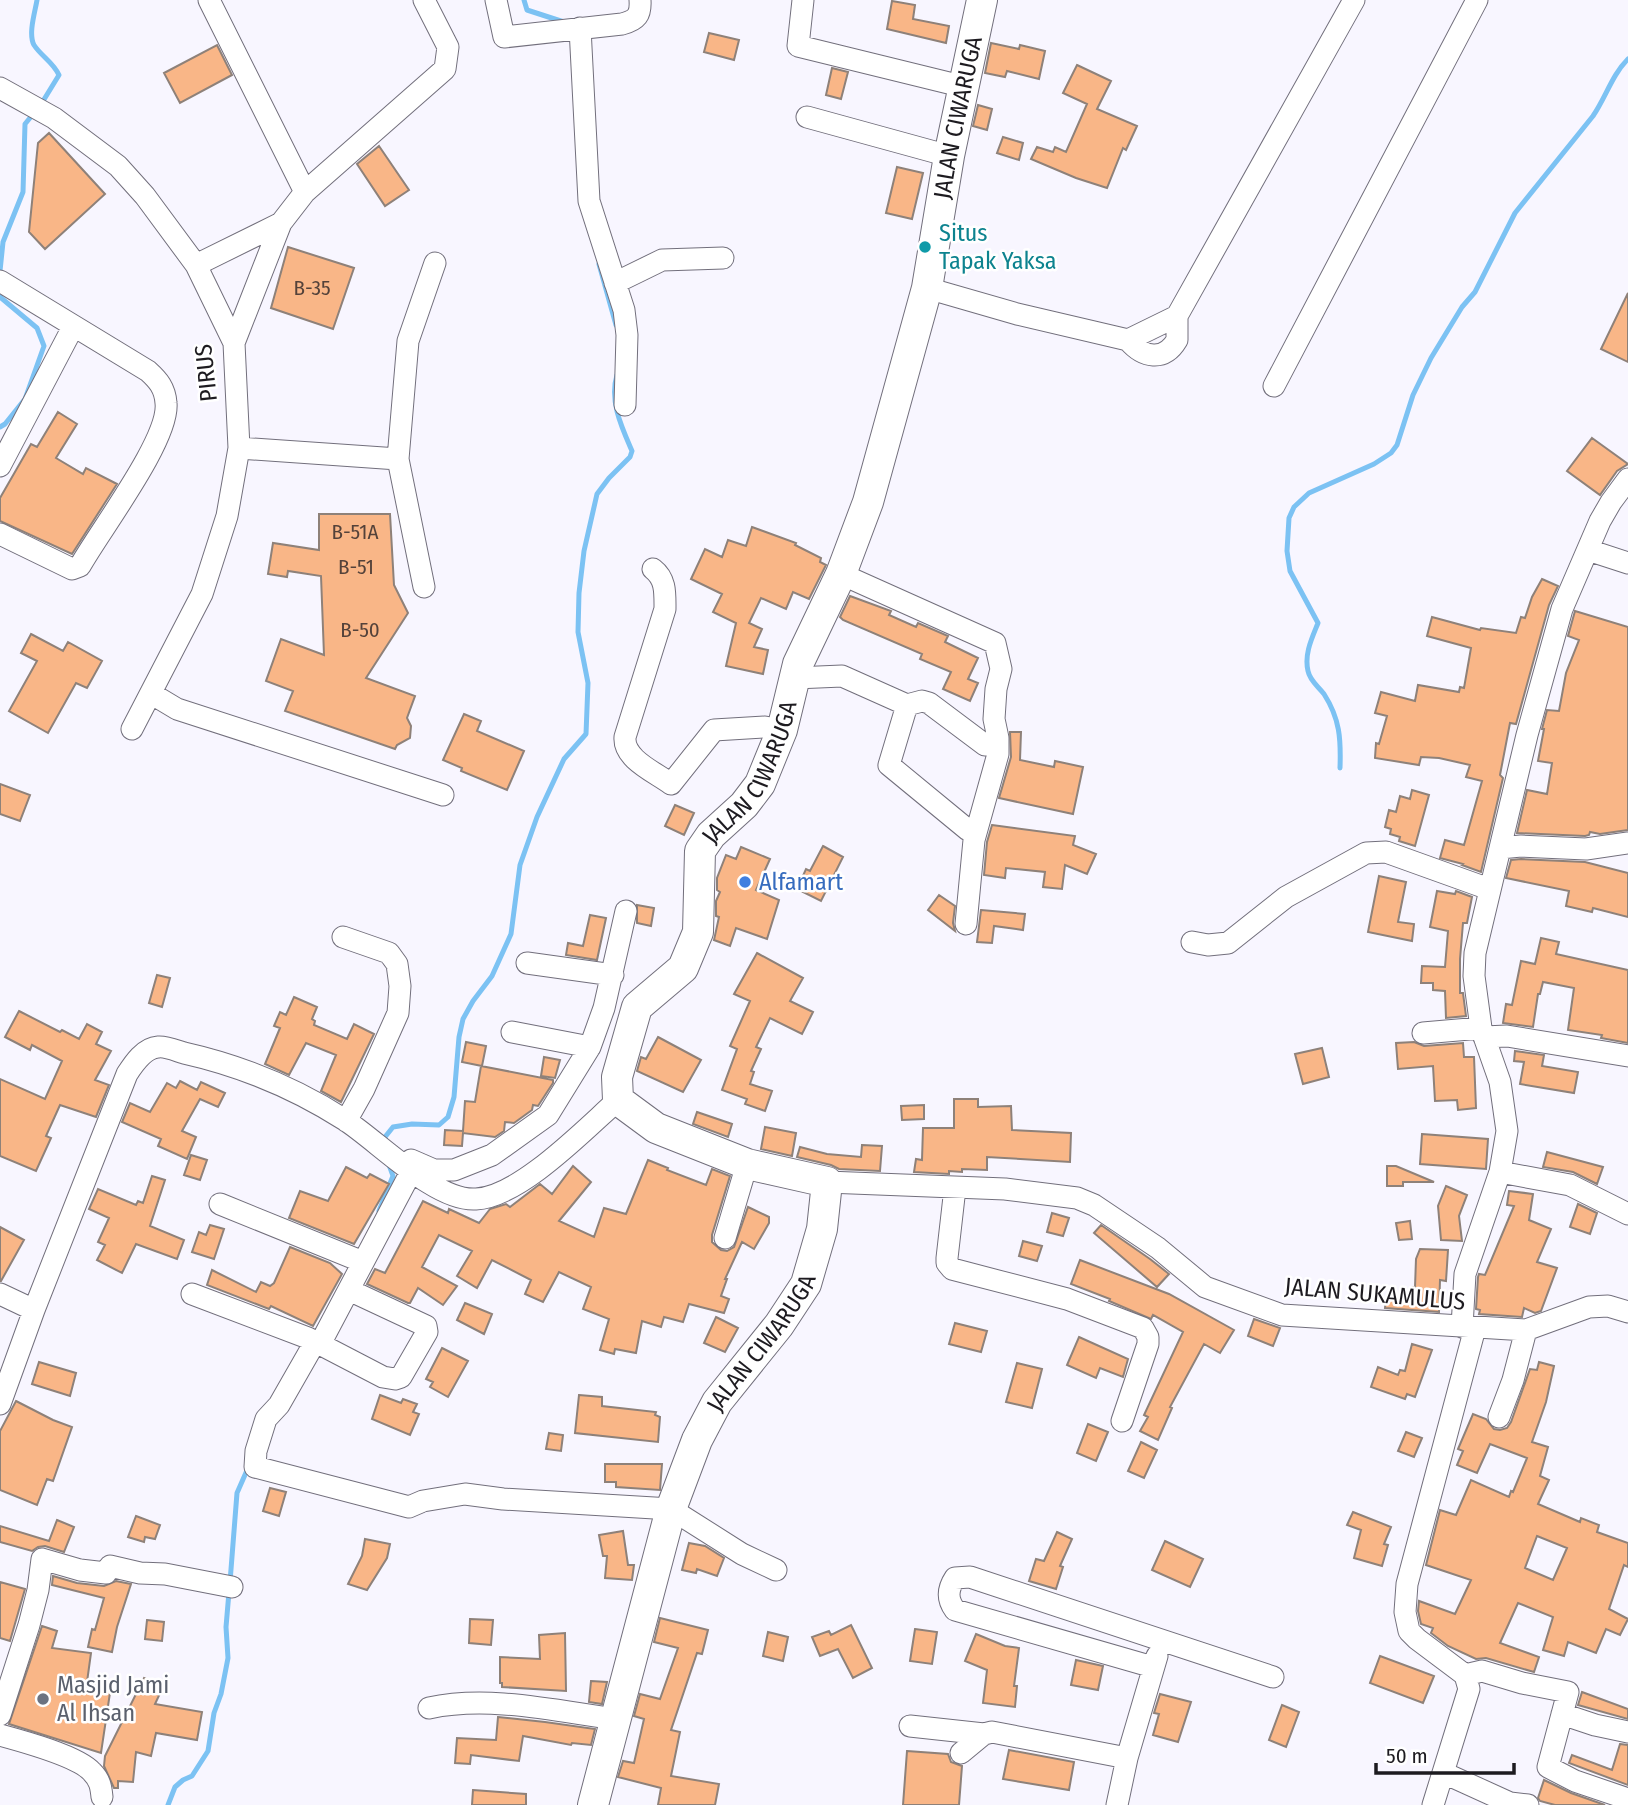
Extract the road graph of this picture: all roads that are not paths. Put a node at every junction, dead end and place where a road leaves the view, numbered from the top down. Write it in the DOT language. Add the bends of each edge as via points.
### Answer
graph roads {
  1 [pos="209,0"];
  2 [pos="424,0"];
  3 [pos="496,0"];
  4 [pos="640,0"];
  5 [pos="803,0"];
  6 [pos="982,0"];
  7 [pos="1354,0"];
  8 [pos="1477,0"];
  9 [pos="580,28"];
  10 [pos="965,88"];
  11 [pos="3,96"];
  12 [pos="807,117"];
  13 [pos="949,156"];
  14 [pos="305,192"];
  15 [pos="281,223"];
  16 [pos="723,258"];
  17 [pos="435,263"];
  18 [pos="196,265"];
  19 [pos="0,281"];
  20 [pos="614,283"];
  21 [pos="928,288"];
  22 [pos="73,327"];
  23 [pos="234,342"];
  24 [pos="1274,386"];
  25 [pos="625,405"];
  26 [pos="239,448"];
  27 [pos="398,459"];
  28 [pos="0,466"];
  29 [pos="1628,480"];
  30 [pos="0,534"];
  31 [pos="1588,550"];
  32 [pos="1628,563"];
  33 [pos="653,569"];
  34 [pos="841,574"];
  35 [pos="424,587"];
  36 [pos="795,678"];
  37 [pos="152,694"];
  38 [pos="907,705"];
  39 [pos="132,729"];
  40 [pos="782,730"];
  41 [pos="985,745"];
  42 [pos="443,795"];
  43 [pos="968,830"];
  44 [pos="1628,844"];
  45 [pos="1500,848"];
  46 [pos="1489,889"];
  47 [pos="626,911"];
  48 [pos="965,924"];
  49 [pos="343,937"];
  50 [pos="1192,942"];
  51 [pos="527,963"];
  52 [pos="612,975"];
  53 [pos="512,1032"];
  54 [pos="1482,1032"];
  55 [pos="1423,1033"];
  56 [pos="590,1047"];
  57 [pos="1628,1056"];
  58 [pos="618,1100"];
  59 [pos="346,1121"];
  60 [pos="392,1156"];
  61 [pos="747,1164"];
  62 [pos="412,1170"];
  63 [pos="1500,1172"];
  64 [pos="827,1182"];
  65 [pos="955,1188"];
  66 [pos="220,1204"];
  67 [pos="1628,1214"];
  68 [pos="726,1238"];
  69 [pos="363,1262"];
  70 [pos="349,1290"];
  71 [pos="0,1294"];
  72 [pos="192,1294"];
  73 [pos="34,1310"];
  74 [pos="1628,1312"];
  75 [pos="1468,1328"];
  76 [pos="1526,1330"];
  77 [pos="317,1343"];
  78 [pos="0,1404"];
  79 [pos="1499,1417"];
  80 [pos="1122,1422"];
  81 [pos="671,1508"];
  82 [pos="776,1570"];
  83 [pos="232,1587"];
  84 [pos="1161,1640"];
  85 [pos="1153,1667"];
  86 [pos="1465,1675"];
  87 [pos="1273,1677"];
  88 [pos="429,1708"];
  89 [pos="1562,1714"];
  90 [pos="0,1715"];
  91 [pos="616,1719"];
  92 [pos="910,1726"];
  93 [pos="1628,1732"];
  94 [pos="984,1734"];
  95 [pos="0,1735"];
  96 [pos="961,1752"];
  97 [pos="1127,1758"];
  98 [pos="1444,1773"];
  99 [pos="102,1797"];
  100 [pos="1628,1799"];
  101 [pos="593,1805"];
  102 [pos="1117,1805"];
  103 [pos="1433,1805"];
  104 [pos="1528,1805"];
  1 -- 14 [label="street"];
  2 -- 14 [label="street" via="448,47 445,69"];
  3 -- 9 [label="street" via="504,37"];
  4 -- 9 [label="street" via="641,12 634,21"];
  5 -- 10 [label="street" via="798,46"];
  6 -- 10 [label="street, JALAN CIWARUGA"];
  7 -- 21 [label="street" via="1177,316 1128,341"];
  8 -- 24 [label="street"];
  9 -- 20 [label="street" via="589,201"];
  10 -- 13 [label="street, JALAN CIWARUGA"];
  11 -- 18 [label="street, PIRUS" via="54,118 118,166"];
  12 -- 13 [label="street"];
  13 -- 21 [label="street, JALAN CIWARUGA"];
  14 -- 15 [label="street"];
  15 -- 18 [label="street"];
  15 -- 23 [label="street"];
  16 -- 20 [label="street" via="662,260"];
  17 -- 27 [label="street" via="408,341"];
  18 -- 23 [label="street, PIRUS"];
  19 -- 22 [label="street"];
  20 -- 25 [label="street" via="627,335"];
  21 -- 34 [label="street, JALAN CIWARUGA" via="868,502"];
  22 -- 28 [label="street"];
  22 -- 30 [label="street" via="148,370 161,384 167,404 164,424 80,566 72,569"];
  23 -- 26 [label="street, PIRUS"];
  26 -- 27 [label="street"];
  26 -- 37 [label="street, PIRUS" via="227,516 202,594"];
  27 -- 35 [label="street"];
  29 -- 31 [label="street" via="1611,502"];
  31 -- 32 [label="street"];
  31 -- 45 [label="street" via="1562,609 1546,662"];
  33 -- 40 [label="street" via="665,587 665,609 625,737 629,754 671,783 714,730"];
  34 -- 36 [label="street, JALAN CIWARUGA"];
  34 -- 48 [label="street" via="995,643 1001,669 994,719 998,754 974,840"];
  36 -- 38 [label="street" via="842,676"];
  36 -- 40 [label="street, JALAN CIWARUGA"];
  37 -- 39 [label="street, PIRUS"];
  37 -- 42 [label="street" via="177,709"];
  38 -- 41 [label="street" via="929,703"];
  38 -- 43 [label="street" via="889,765"];
  40 -- 58 [label="street, JALAN CIWARUGA" via="760,784 700,851 698,932 683,968 637,1007 617,1077"];
  44 -- 45 [label="street" via="1586,849"];
  45 -- 46 [label="street"];
  46 -- 50 [label="street" via="1386,852 1366,853 1286,897 1228,943"];
  46 -- 54 [label="street" via="1475,953"];
  47 -- 52 [label="street"];
  49 -- 59 [label="street" via="389,953 397,964 400,986 398,1013 365,1090"];
  51 -- 52 [label="street"];
  52 -- 56 [label="street"];
  53 -- 56 [label="street"];
  54 -- 55 [label="street"];
  54 -- 57 [label="street"];
  54 -- 63 [label="street" via="1503,1096 1507,1132"];
  56 -- 60 [label="street" via="548,1115 492,1156 454,1170 434,1170"];
  58 -- 61 [label="street" via="656,1128"];
  58 -- 62 [label="street" via="541,1167 489,1196 477,1200 447,1194"];
  59 -- 60 [label="street"];
  59 -- 73 [label="street" via="242,1069 158,1047 144,1052 127,1074"];
  60 -- 62 [label="street"];
  61 -- 64 [label="street"];
  61 -- 68 [label="street"];
  62 -- 69 [label="street"];
  63 -- 67 [label="street" via="1570,1185"];
  63 -- 75 [label="street" via="1465,1274"];
  64 -- 65 [label="street, JALAN SUKAMULUS"];
  64 -- 81 [label="street, JALAN CIWARUGA" via="822,1229 806,1284 717,1402"];
  65 -- 75 [label="street, JALAN SUKAMULUS" via="1077,1198 1158,1248 1205,1287 1282,1315"];
  65 -- 80 [label="street" via="947,1263 952,1269 1066,1299 1146,1332 1148,1344"];
  66 -- 69 [label="street"];
  69 -- 70 [label="street"];
  70 -- 77 [label="street"];
  70 -- 77 [label="street" via="426,1326 406,1372 396,1379 383,1377"];
  71 -- 73 [label="street"];
  72 -- 77 [label="street"];
  73 -- 78 [label="street"];
  74 -- 76 [label="street" via="1589,1307"];
  75 -- 76 [label="street"];
  75 -- 86 [label="street, JALAN SUKAMULUS" via="1407,1584 1405,1612 1409,1630 1417,1639"];
  76 -- 79 [label="street"];
  77 -- 81 [label="street" via="266,1419 256,1467 409,1507 465,1494"];
  81 -- 82 [label="street" via="742,1554"];
  81 -- 91 [label="street, JALAN CIWARUGA"];
  83 -- 90 [label="street" via="110,1566 106,1573 80,1570 42,1559 29,1625"];
  84 -- 85 [label="street"];
  84 -- 85 [label="street" via="970,1577 955,1578 948,1592 956,1610"];
  84 -- 87 [label="street"];
  85 -- 97 [label="street"];
  86 -- 89 [label="street" via="1482,1671 1568,1692"];
  86 -- 98 [label="street" via="1469,1689"];
  88 -- 91 [label="street" via="511,1705"];
  89 -- 93 [label="street"];
  89 -- 100 [label="street" via="1548,1767"];
  91 -- 101 [label="street, JALAN CIWARUGA"];
  92 -- 94 [label="street"];
  94 -- 96 [label="street"];
  94 -- 97 [label="street"];
  95 -- 99 [label="street" via="85,1765 100,1783"];
  97 -- 102 [label="street"];
  98 -- 103 [label="street"];
  98 -- 104 [label="street" via="1510,1803"];
}
